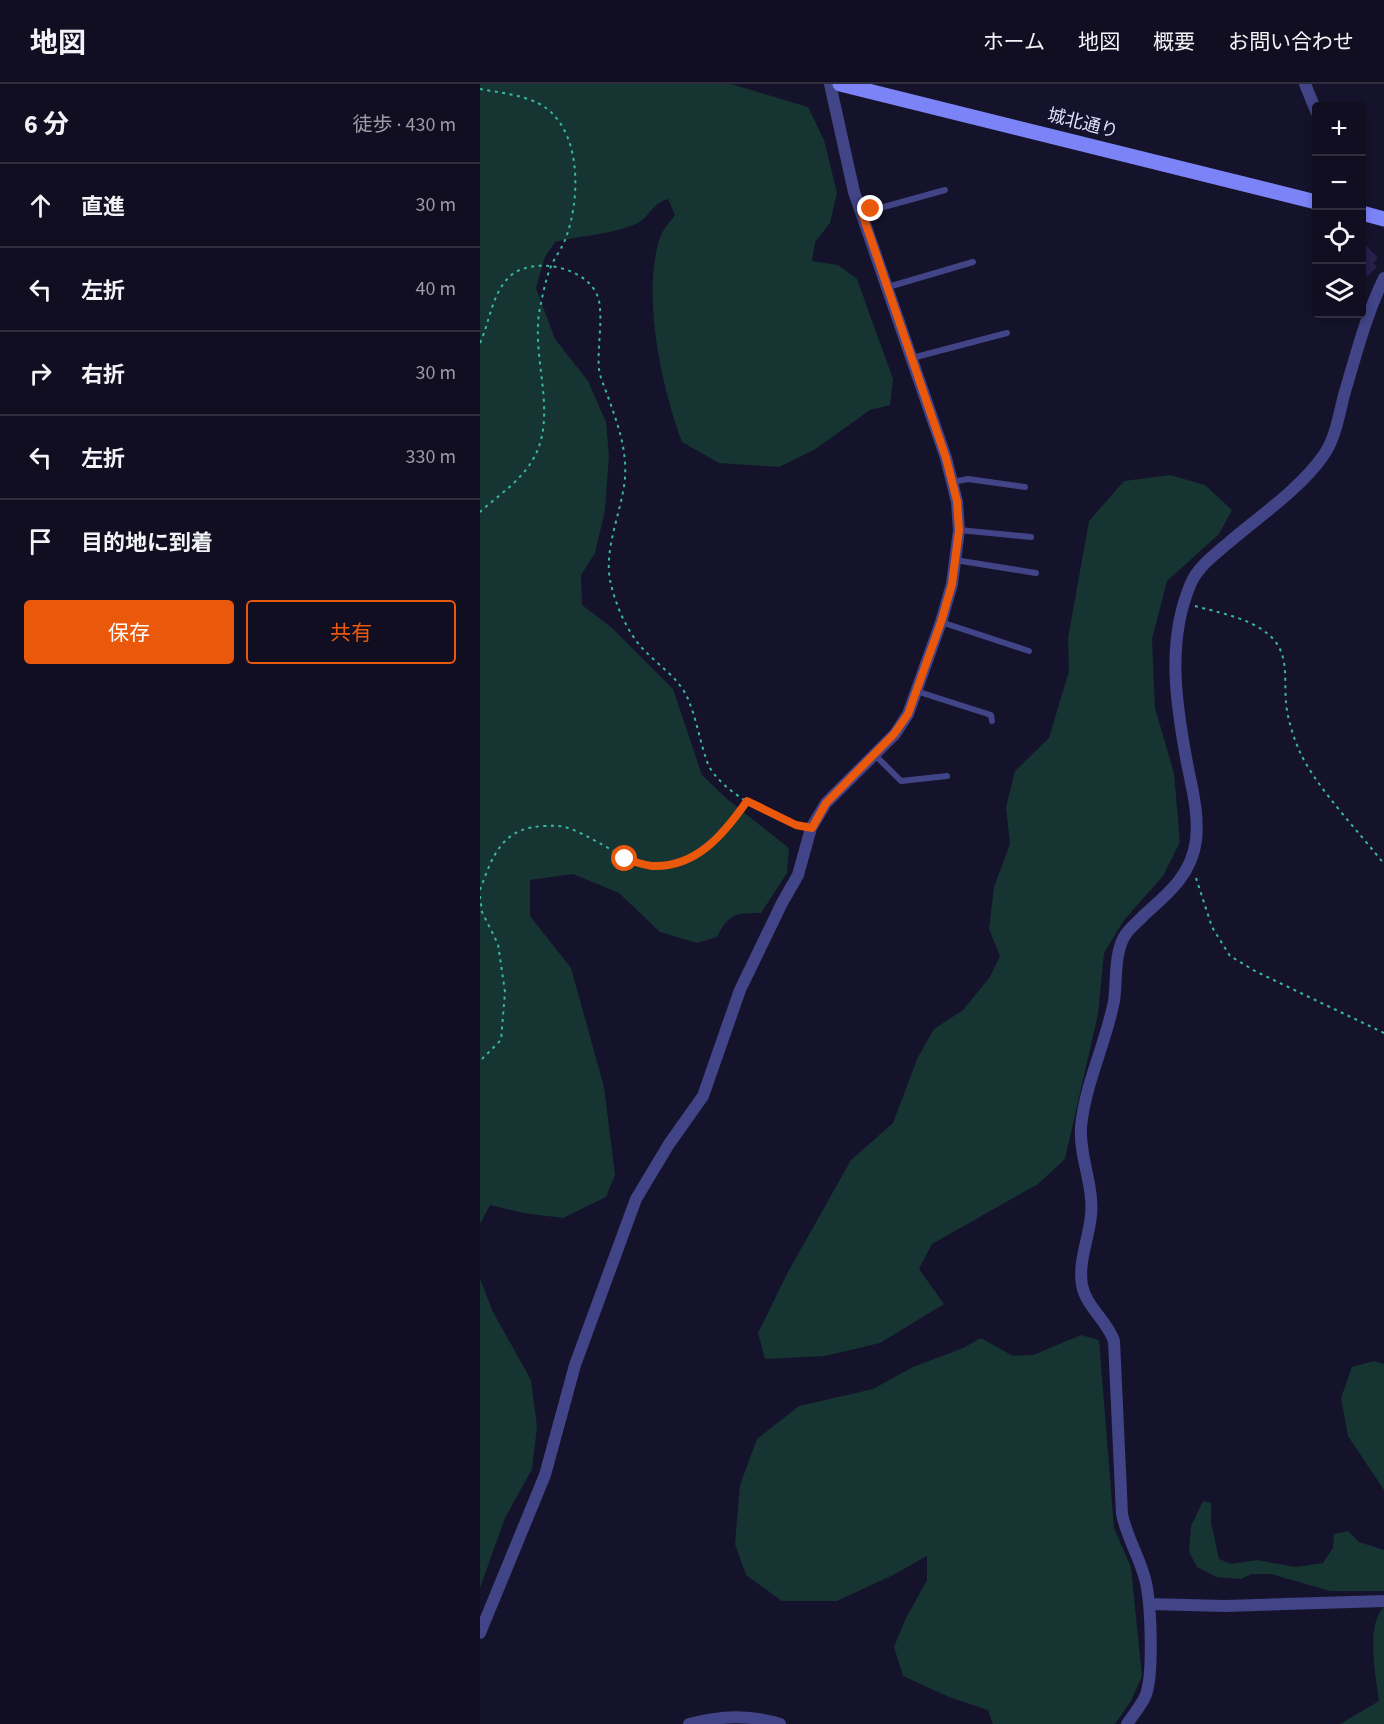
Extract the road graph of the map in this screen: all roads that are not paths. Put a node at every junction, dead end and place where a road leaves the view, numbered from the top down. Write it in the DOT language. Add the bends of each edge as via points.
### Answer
graph roads {
  1 [pos="830,84"];
  2 [pos="840,84"];
  3 [pos="1305,84"];
  4 [pos="1313,102"];
  5 [pos="945,190"];
  6 [pos="1312,201"];
  7 [pos="862,213"];
  8 [pos="1366,214"];
  9 [pos="1384,219"];
  10 [pos="973,262"];
  11 [pos="1384,278"];
  12 [pos="888,287"];
  13 [pos="1007,333"];
  14 [pos="911,358"];
  15 [pos="952,482"];
  16 [pos="1024,487"];
  17 [pos="959,530"];
  18 [pos="1031,537"];
  19 [pos="955,560"];
  20 [pos="1036,573"];
  21 [pos="941,622"];
  22 [pos="1029,651"];
  23 [pos="916,691"];
  24 [pos="992,721"];
  25 [pos="874,754"];
  26 [pos="947,776"];
  27 [pos="1384,1601"];
  28 [pos="1149,1604"];
  29 [pos="480,1633"];
  30 [pos="689,1724"];
  31 [pos="780,1724"];
  32 [pos="1127,1724"];
  1 -- 7 [label="street"];
  2 -- 6 [label="street, 城北通り"];
  3 -- 4 [label="street"];
  5 -- 7 [label="lane"];
  7 -- 12 [label="street"];
  8 -- 9 [label="street"];
  10 -- 12 [label="lane"];
  11 -- 28 [label="street" via="1369,308 1324,455 1192,579 1178,628 1175,677 1196,809 1196,840 1188,870 1124,937 1114,1001 1081,1128 1091,1191 1082,1285 1114,1341 1122,1514 1146,1582"];
  12 -- 14 [label="street"];
  13 -- 14 [label="lane"];
  14 -- 15 [label="street"];
  15 -- 16 [label="lane" via="968,479"];
  15 -- 17 [label="street"];
  17 -- 18 [label="lane"];
  17 -- 19 [label="street"];
  19 -- 20 [label="lane"];
  19 -- 21 [label="street"];
  21 -- 22 [label="lane"];
  21 -- 23 [label="street"];
  23 -- 24 [label="lane" via="991,715"];
  23 -- 25 [label="street" via="908,714"];
  25 -- 26 [label="lane" via="901,781"];
  25 -- 29 [label="street" via="826,803 812,828 798,875 740,990 704,1096 651,1172 622,1233 563,1401 545,1475"];
  27 -- 28 [label="street"];
  28 -- 32 [label="street" via="1151,1673 1145,1697"];
  30 -- 31 [label="street" via="731,1716"];
}
